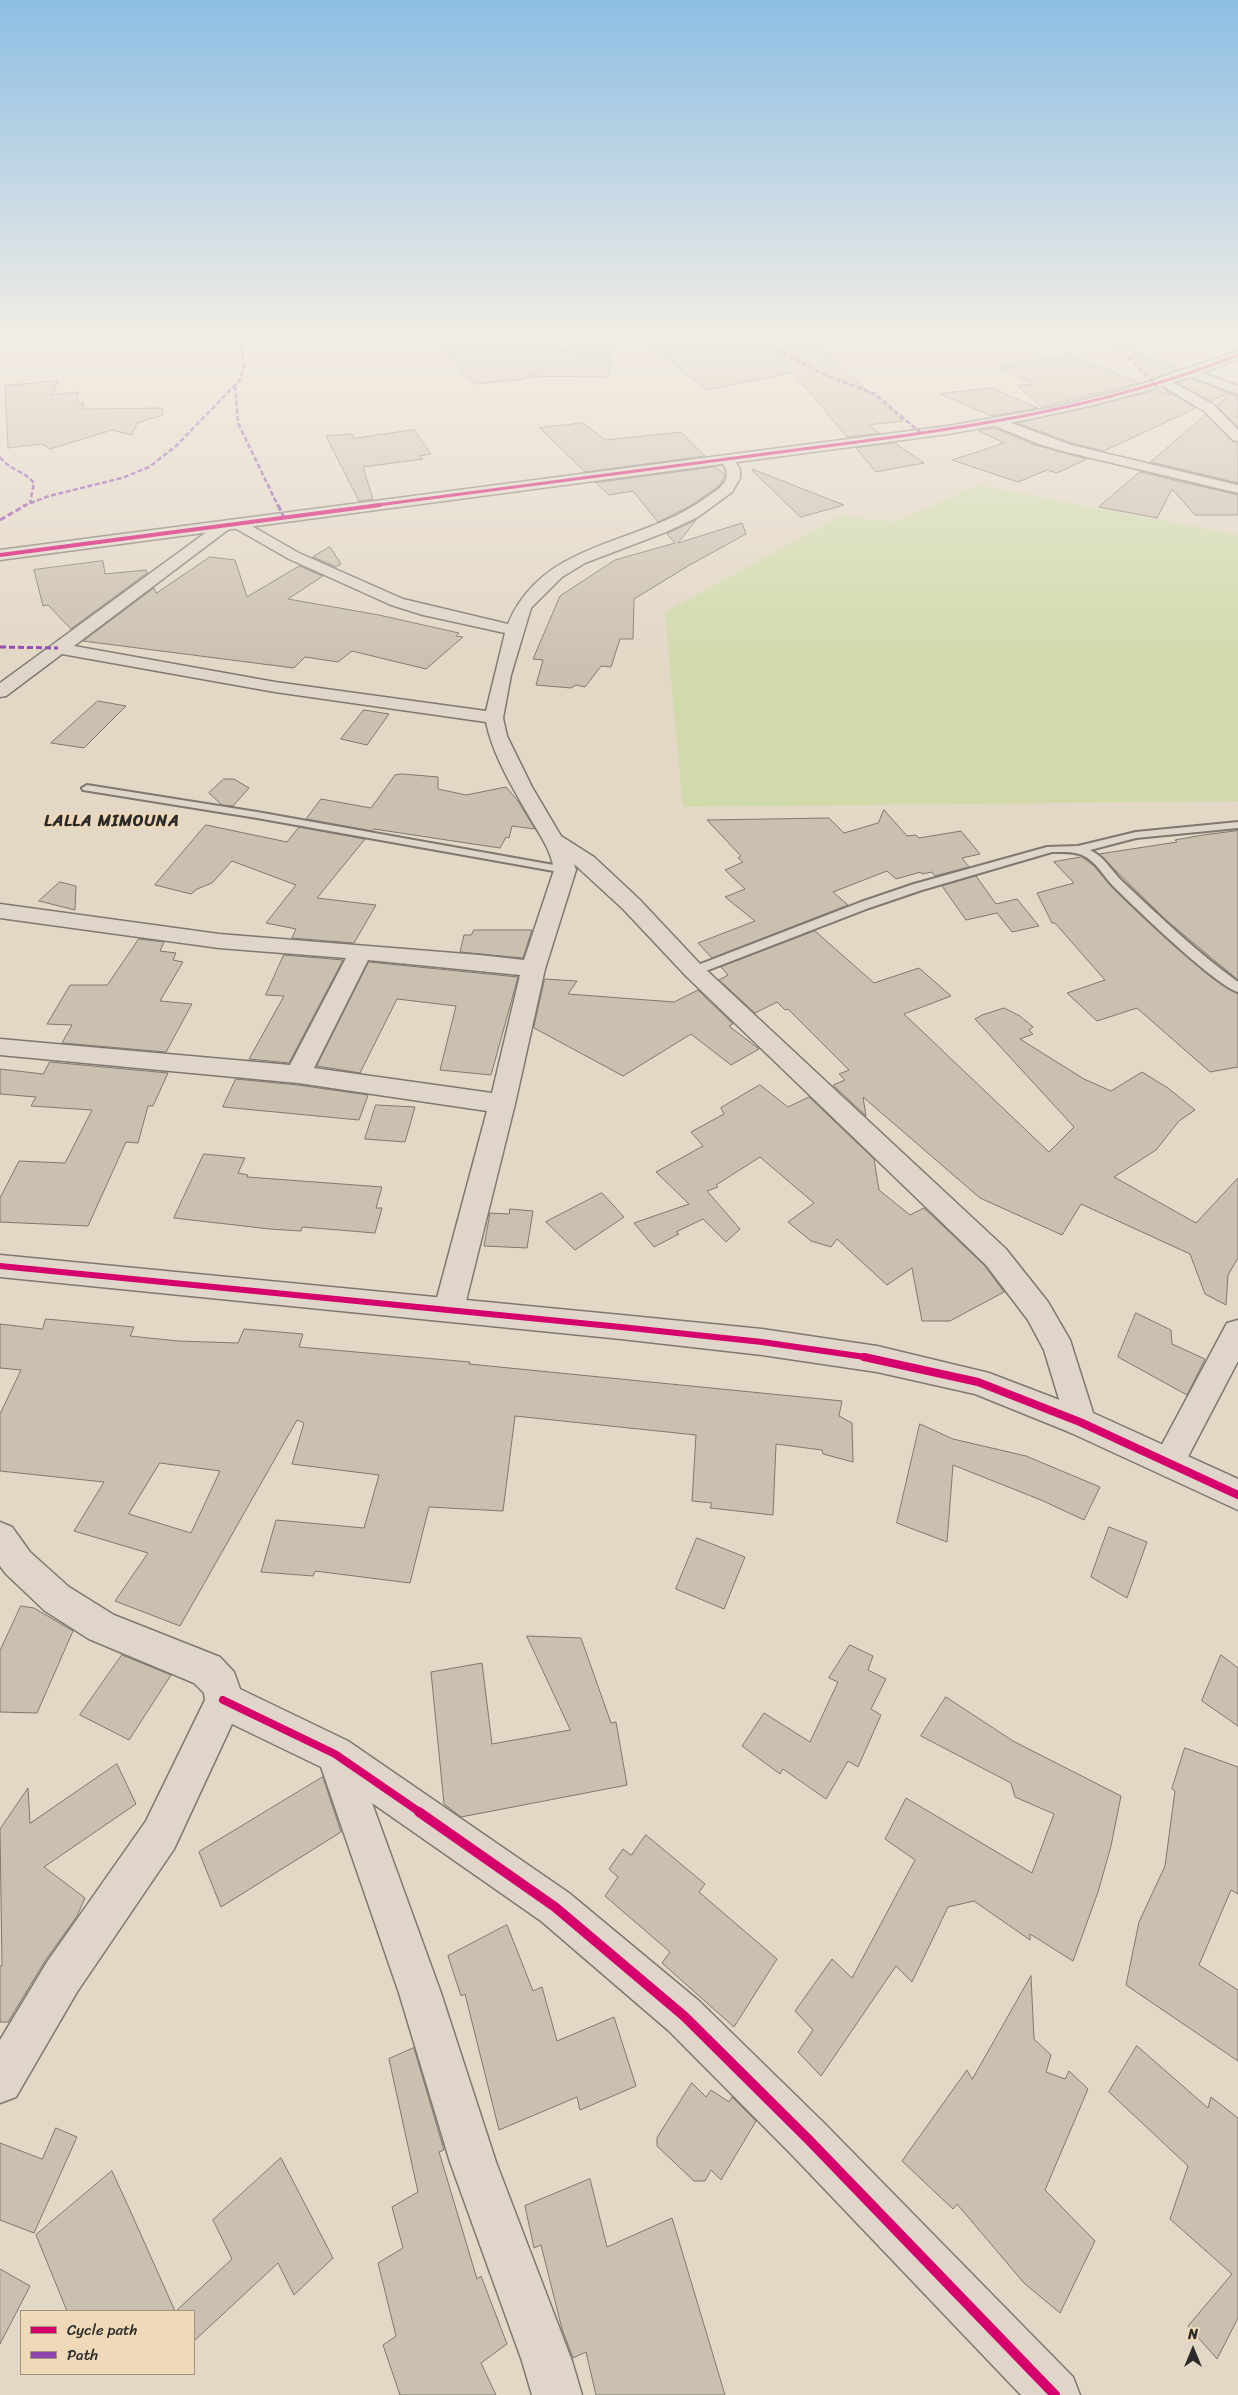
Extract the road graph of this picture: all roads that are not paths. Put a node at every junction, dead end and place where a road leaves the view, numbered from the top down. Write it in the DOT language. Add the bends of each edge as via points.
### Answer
graph roads {
  1 [pos="827,447"];
  2 [pos="1063,447"];
  3 [pos="728,461"];
  4 [pos="1238,489"];
  5 [pos="231,525"];
  6 [pos="0,555"];
  7 [pos="514,630"];
  8 [pos="58,648"];
  9 [pos="0,692"];
  10 [pos="494,718"];
  11 [pos="86,788"];
  12 [pos="1238,825"];
  13 [pos="553,840"];
  14 [pos="1079,850"];
  15 [pos="565,870"];
  16 [pos="0,911"];
  17 [pos="361,952"];
  18 [pos="533,969"];
  19 [pos="694,971"];
  20 [pos="1238,988"];
  21 [pos="0,1047"];
  22 [pos="298,1074"];
  23 [pos="502,1104"];
  24 [pos="0,1266"];
  25 [pos="449,1309"];
  26 [pos="1238,1332"];
  27 [pos="1080,1422"];
  28 [pos="1168,1462"];
  29 [pos="1238,1495"];
  30 [pos="0,1538"];
  31 [pos="223,1700"];
  32 [pos="335,1754"];
  33 [pos="0,2081"];
  34 [pos="557,2395"];
  35 [pos="1056,2395"];
  1 -- 3 [label="street"];
  2 -- 4 [label="street"];
  3 -- 5 [label="street"];
  3 -- 7 [label="street" via="733,469 733,478 727,488 693,514 579,560 556,574 523,607"];
  5 -- 6 [label="street"];
  5 -- 7 [label="street" via="397,602"];
  5 -- 8 [label="street"];
  7 -- 10 [label="street"];
  8 -- 9 [label="street"];
  8 -- 10 [label="street" via="275,687"];
  10 -- 13 [label="street" via="498,736 522,787"];
  11 -- 15 [label="lane" via="257,814"];
  12 -- 14 [label="lane" via="1097,842"];
  13 -- 15 [label="street" via="562,855"];
  13 -- 19 [label="street" via="586,862 632,904"];
  14 -- 19 [label="lane" via="1050,849 918,886"];
  14 -- 20 [label="lane" via="1093,856 1179,940"];
  15 -- 18 [label="street"];
  16 -- 17 [label="street" via="219,941"];
  17 -- 18 [label="street"];
  17 -- 22 [label="street"];
  18 -- 23 [label="street"];
  19 -- 27 [label="street" via="996,1258 1038,1311 1059,1349"];
  21 -- 22 [label="street"];
  22 -- 23 [label="street"];
  23 -- 25 [label="street"];
  24 -- 25 [label="street"];
  25 -- 27 [label="street" via="753,1341 877,1359 978,1382"];
  26 -- 28 [label="street"];
  27 -- 28 [label="street"];
  28 -- 29 [label="street"];
  30 -- 31 [label="street" via="18,1563 57,1599 102,1627 207,1670 221,1685"];
  31 -- 32 [label="street"];
  31 -- 33 [label="street" via="160,1835 62,1977"];
  32 -- 34 [label="street" via="420,1993 473,2162"];
  32 -- 35 [label="street" via="555,1908 684,2016"];
}
